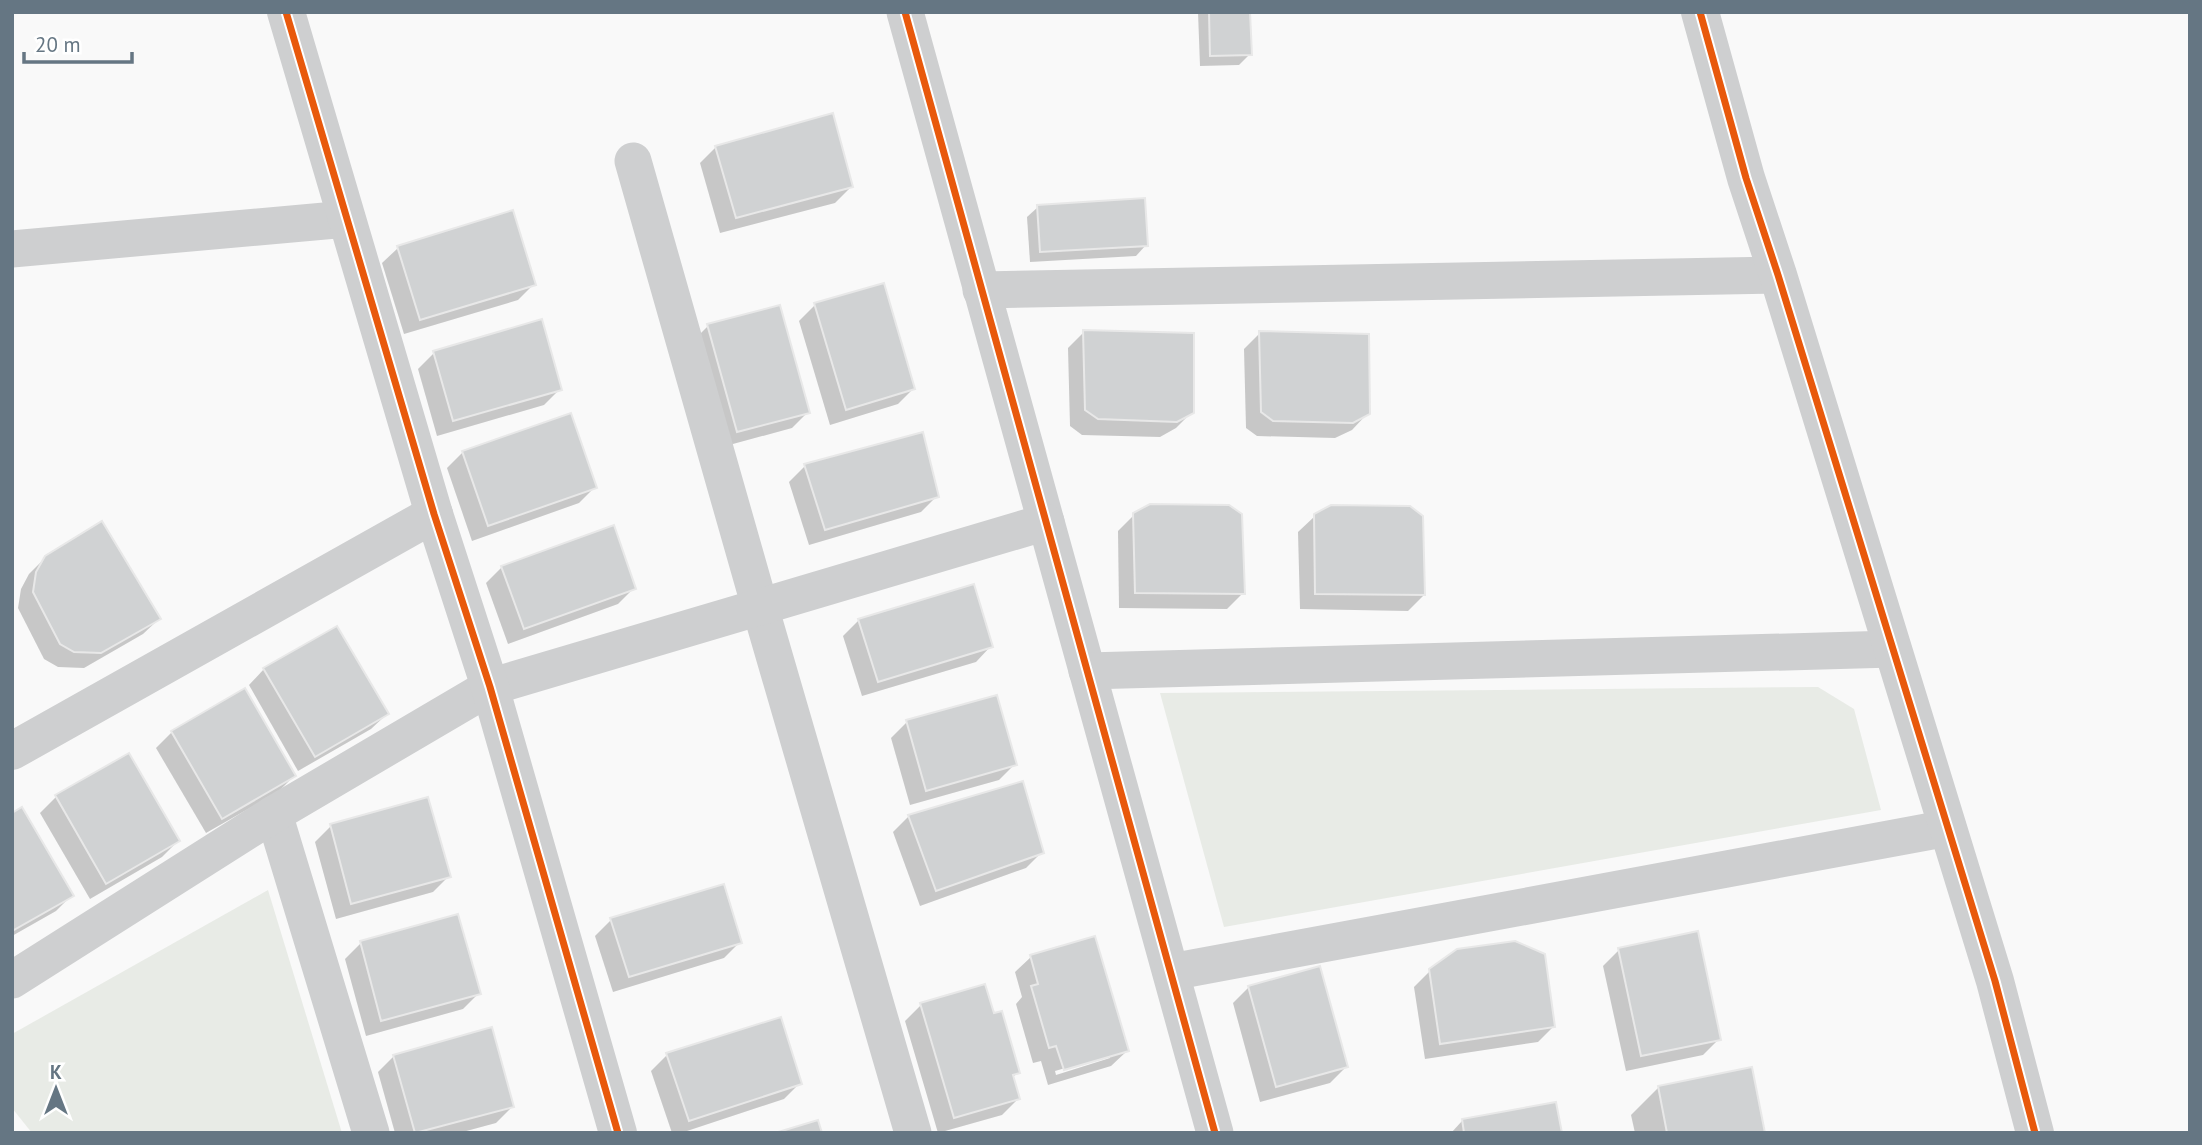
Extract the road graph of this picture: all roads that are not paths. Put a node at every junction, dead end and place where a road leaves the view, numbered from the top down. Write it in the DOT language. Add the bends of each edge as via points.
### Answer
graph roads {
  1 [pos="286,12"];
  2 [pos="905,12"];
  3 [pos="1700,12"];
  4 [pos="634,161"];
  5 [pos="347,219"];
  6 [pos="12,249"];
  7 [pos="1779,275"];
  8 [pos="981,289"];
  9 [pos="434,514"];
  10 [pos="1046,522"];
  11 [pos="760,607"];
  12 [pos="1893,649"];
  13 [pos="1087,671"];
  14 [pos="490,687"];
  15 [pos="12,751"];
  16 [pos="274,814"];
  17 [pos="1948,828"];
  18 [pos="1171,972"];
  19 [pos="12,980"];
  20 [pos="371,1133"];
  21 [pos="618,1133"];
  22 [pos="913,1133"];
  23 [pos="1215,1133"];
  24 [pos="2035,1133"];
  1 -- 5 [label="street"];
  2 -- 8 [label="street"];
  3 -- 7 [label="street" via="1746,178"];
  4 -- 11 [label="street"];
  5 -- 6 [label="street"];
  5 -- 9 [label="street"];
  7 -- 8 [label="street"];
  7 -- 12 [label="street"];
  8 -- 10 [label="street"];
  9 -- 14 [label="street"];
  9 -- 15 [label="street"];
  10 -- 11 [label="street"];
  10 -- 13 [label="street"];
  11 -- 14 [label="street"];
  11 -- 22 [label="street"];
  12 -- 13 [label="street"];
  12 -- 17 [label="street"];
  13 -- 18 [label="street"];
  14 -- 16 [label="street"];
  14 -- 21 [label="street"];
  16 -- 19 [label="street"];
  16 -- 20 [label="street"];
  17 -- 18 [label="street"];
  17 -- 24 [label="street"];
  18 -- 23 [label="street"];
}
